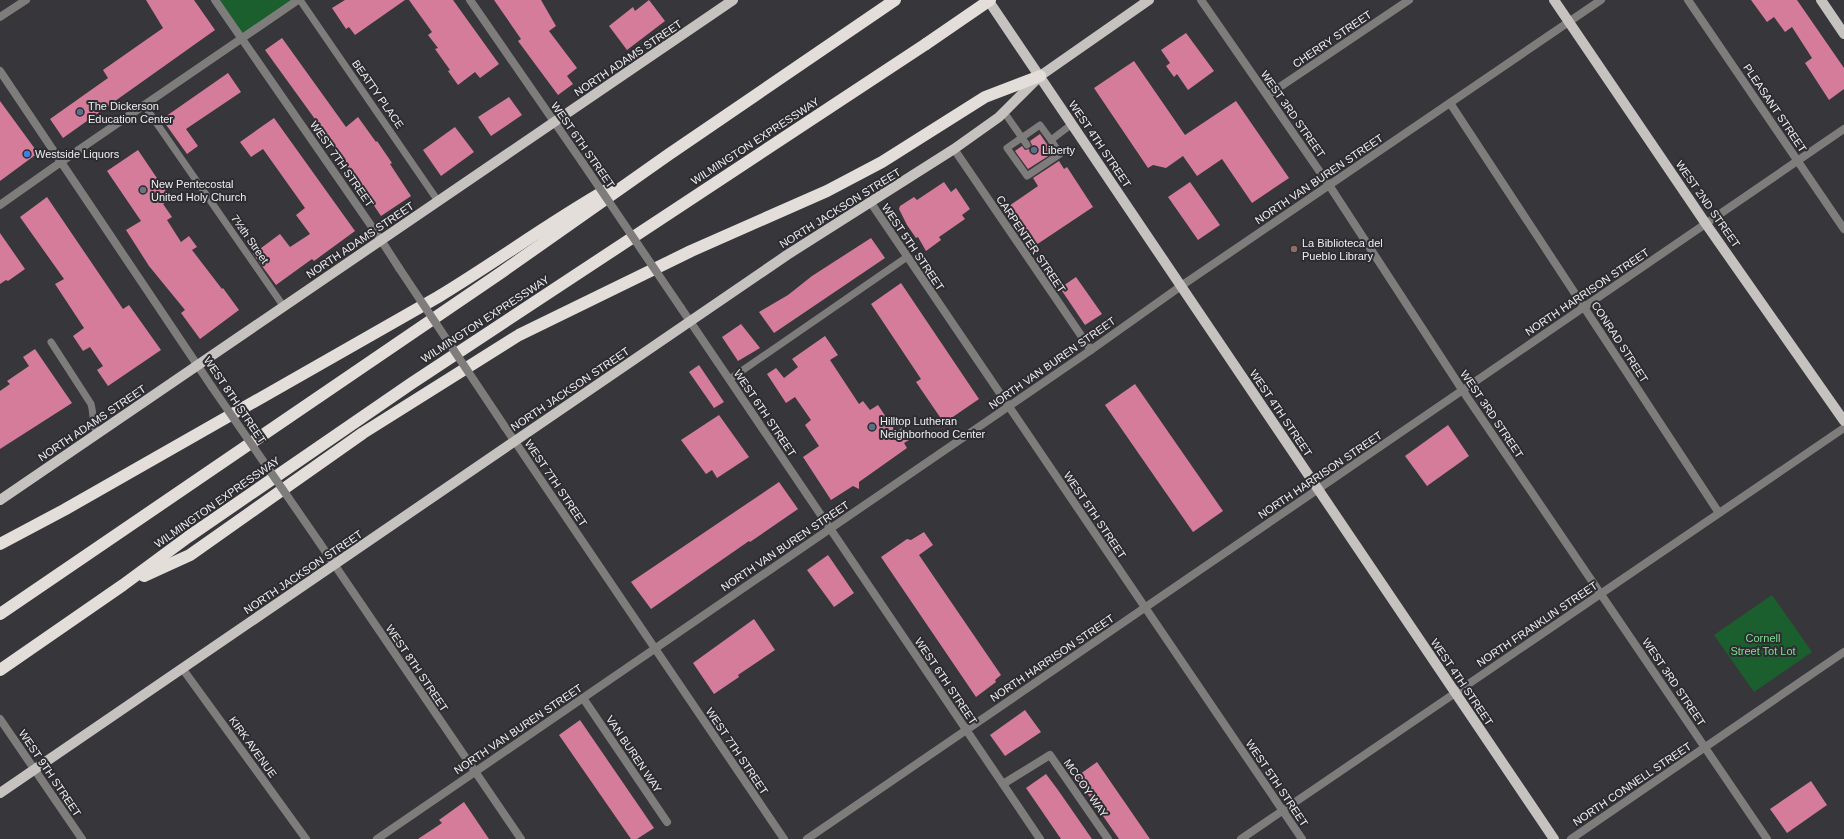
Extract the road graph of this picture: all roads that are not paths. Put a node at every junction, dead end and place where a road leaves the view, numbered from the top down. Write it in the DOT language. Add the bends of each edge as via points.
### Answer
graph roads {
  1 [pos="26,0"];
  2 [pos="215,0"];
  3 [pos="299,0"];
  4 [pos="470,0"];
  5 [pos="895,0"];
  6 [pos="989,0"];
  7 [pos="1149,0"];
  8 [pos="1201,0"];
  9 [pos="1409,0"];
  10 [pos="1554,0"];
  11 [pos="1601,0"];
  12 [pos="1688,0"];
  13 [pos="1821,0"];
  14 [pos="730,1"];
  15 [pos="0,17"];
  16 [pos="1569,22"];
  17 [pos="1844,34"];
  18 [pos="241,38"];
  19 [pos="0,71"];
  20 [pos="1040,76"];
  21 [pos="1268,96"];
  22 [pos="1450,103"];
  23 [pos="144,105"];
  24 [pos="1004,112"];
  25 [pos="554,122"];
  26 [pos="1072,124"];
  27 [pos="1844,129"];
  28 [pos="1022,137"];
  29 [pos="1051,140"];
  30 [pos="1027,145"];
  31 [pos="954,149"];
  32 [pos="668,155"];
  33 [pos="1798,161"];
  34 [pos="61,162"];
  35 [pos="1329,185"];
  36 [pos="438,201"];
  37 [pos="871,203"];
  38 [pos="0,205"];
  39 [pos="1706,224"];
  40 [pos="1844,229"];
  41 [pos="381,240"];
  42 [pos="907,257"];
  43 [pos="1181,286"];
  44 [pos="284,307"];
  45 [pos="1584,307"];
  46 [pos="691,321"];
  47 [pos="51,342"];
  48 [pos="1091,350"];
  49 [pos="198,365"];
  50 [pos="730,379"];
  51 [pos="1463,391"];
  52 [pos="1008,406"];
  53 [pos="1844,421"];
  54 [pos="1844,428"];
  55 [pos="97,434"];
  56 [pos="514,441"];
  57 [pos="1319,489"];
  58 [pos="0,500"];
  59 [pos="1719,513"];
  60 [pos="830,529"];
  61 [pos="0,544"];
  62 [pos="334,565"];
  63 [pos="123,585"];
  64 [pos="1600,594"];
  65 [pos="1145,608"];
  66 [pos="0,614"];
  67 [pos="42,641"];
  68 [pos="655,649"];
  69 [pos="1844,652"];
  70 [pos="182,668"];
  71 [pos="0,670"];
  72 [pos="0,677"];
  73 [pos="1455,693"];
  74 [pos="583,698"];
  75 [pos="0,719"];
  76 [pos="966,730"];
  77 [pos="1705,747"];
  78 [pos="34,769"];
  79 [pos="475,772"];
  80 [pos="1003,784"];
  81 [pos="0,793"];
  82 [pos="1282,811"];
  83 [pos="667,822"];
  84 [pos="82,839"];
  85 [pos="306,839"];
  86 [pos="377,839"];
  87 [pos="521,839"];
  88 [pos="784,839"];
  89 [pos="807,839"];
  90 [pos="1040,839"];
  91 [pos="1108,839"];
  92 [pos="1241,839"];
  93 [pos="1302,839"];
  94 [pos="1554,839"];
  95 [pos="1571,839"];
  96 [pos="1767,839"];
  1 -- 15 [label="street"];
  2 -- 18 [label="street, WEST 7TH STREET"];
  3 -- 18 [label="street"];
  3 -- 36 [label="lane, BEATTY PLACE"];
  4 -- 25 [label="street, WEST 6TH STREET"];
  5 -- 32 [label="highway"];
  6 -- 20 [label="main road, WEST 4TH STREET"];
  6 -- 63 [label="highway, WILMINGTON EXPRESSWAY, bridge" via="412,383 188,537"];
  7 -- 20 [label="main road, NORTH JACKSON STREET"];
  8 -- 21 [label="street, WEST 3RD STREET"];
  9 -- 21 [label="street, CHERRY STREET"];
  10 -- 16 [label="main road, WEST 2ND STREET"];
  11 -- 16 [label="street, NORTH VAN BUREN STREET"];
  12 -- 33 [label="street, PLEASANT STREET"];
  13 -- 17 [label="main road"];
  14 -- 25 [label="main road, NORTH ADAMS STREET"];
  16 -- 22 [label="street, NORTH VAN BUREN STREET"];
  16 -- 39 [label="main road, WEST 2ND STREET"];
  18 -- 23 [label="street"];
  18 -- 41 [label="street, WEST 7TH STREET"];
  19 -- 34 [label="street, WEST 8TH STREET"];
  20 -- 24 [label="main road, NORTH JACKSON STREET"];
  20 -- 26 [label="main road, WEST 4TH STREET"];
  20 -- 63 [label="highway" via="985,97 882,162 827,191 691,251 519,335 363,433 190,555"];
  21 -- 35 [label="street, WEST 3RD STREET"];
  22 -- 35 [label="street, NORTH VAN BUREN STREET"];
  22 -- 45 [label="street, CONRAD STREET"];
  23 -- 34 [label="street"];
  23 -- 44 [label="lane, 7½th Street"];
  24 -- 28 [label="lane"];
  24 -- 31 [label="main road, NORTH JACKSON STREET"];
  25 -- 36 [label="main road, NORTH ADAMS STREET"];
  25 -- 46 [label="street, WEST 6TH STREET, bridge"];
  26 -- 29 [label="lane"];
  26 -- 43 [label="main road, WEST 4TH STREET"];
  27 -- 33 [label="street, NORTH HARRISON STREET"];
  28 -- 29 [label="lane" via="1040,124"];
  28 -- 29 [label="lane" via="1007,148 1027,176 1040,164 1060,154"];
  28 -- 30 [label="lane"];
  31 -- 37 [label="main road, NORTH JACKSON STREET"];
  31 -- 48 [label="street, CARPENTER STREET"];
  32 -- 61 [label="highway" via="584,203 487,268 438,297"];
  32 -- 66 [label="highway" via="502,272"];
  33 -- 39 [label="street, NORTH HARRISON STREET"];
  33 -- 40 [label="street, PLEASANT STREET"];
  34 -- 38 [label="street"];
  34 -- 49 [label="street, WEST 8TH STREET"];
  35 -- 43 [label="street, NORTH VAN BUREN STREET"];
  35 -- 51 [label="street, WEST 3RD STREET"];
  36 -- 41 [label="main road, NORTH ADAMS STREET"];
  37 -- 42 [label="street, WEST 5TH STREET"];
  37 -- 46 [label="main road, NORTH JACKSON STREET" via="787,255"];
  39 -- 45 [label="street, NORTH HARRISON STREET"];
  39 -- 53 [label="main road, WEST 2ND STREET"];
  41 -- 44 [label="main road, NORTH ADAMS STREET"];
  41 -- 56 [label="street, WEST 7TH STREET, bridge"];
  42 -- 50 [label="lane"];
  42 -- 52 [label="street, WEST 5TH STREET"];
  43 -- 48 [label="street, NORTH VAN BUREN STREET"];
  43 -- 57 [label="main road, WEST 4TH STREET"];
  44 -- 49 [label="main road, NORTH ADAMS STREET"];
  45 -- 51 [label="street, NORTH HARRISON STREET"];
  45 -- 59 [label="street, CONRAD STREET"];
  46 -- 50 [label="street, WEST 6TH STREET"];
  46 -- 56 [label="main road, NORTH JACKSON STREET"];
  47 -- 55 [label="lane" via="90,404 92,423"];
  48 -- 52 [label="street, NORTH VAN BUREN STREET"];
  49 -- 55 [label="main road, NORTH ADAMS STREET"];
  49 -- 62 [label="street, WEST 8TH STREET, bridge"];
  50 -- 60 [label="street, WEST 6TH STREET"];
  51 -- 57 [label="street, NORTH HARRISON STREET"];
  51 -- 64 [label="street, WEST 3RD STREET"];
  52 -- 60 [label="street, NORTH VAN BUREN STREET"];
  52 -- 65 [label="street, WEST 5TH STREET"];
  54 -- 59 [label="street, NORTH FRANKLIN STREET"];
  55 -- 58 [label="main road, NORTH ADAMS STREET"];
  56 -- 62 [label="main road, NORTH JACKSON STREET"];
  56 -- 68 [label="street, WEST 7TH STREET"];
  57 -- 65 [label="street, NORTH HARRISON STREET"];
  57 -- 73 [label="main road, WEST 4TH STREET"];
  59 -- 64 [label="street, NORTH FRANKLIN STREET"];
  60 -- 68 [label="street, NORTH VAN BUREN STREET"];
  60 -- 76 [label="street, WEST 6TH STREET"];
  62 -- 70 [label="main road, NORTH JACKSON STREET"];
  62 -- 79 [label="street, WEST 8TH STREET"];
  63 -- 67 [label="highway, WILMINGTON EXPRESSWAY"];
  64 -- 73 [label="street, NORTH FRANKLIN STREET"];
  64 -- 77 [label="street, WEST 3RD STREET"];
  65 -- 76 [label="street, NORTH HARRISON STREET"];
  65 -- 82 [label="street, WEST 5TH STREET"];
  67 -- 71 [label="highway, WILMINGTON EXPRESSWAY"];
  67 -- 72 [label="highway"];
  68 -- 74 [label="street, NORTH VAN BUREN STREET"];
  68 -- 88 [label="street, WEST 7TH STREET"];
  69 -- 77 [label="street, NORTH CONNELL STREET"];
  70 -- 78 [label="main road, NORTH JACKSON STREET"];
  70 -- 85 [label="street, KIRK AVENUE"];
  73 -- 82 [label="street, NORTH FRANKLIN STREET"];
  73 -- 94 [label="main road, WEST 4TH STREET"];
  74 -- 79 [label="street, NORTH VAN BUREN STREET"];
  74 -- 83 [label="street, VAN BUREN WAY"];
  75 -- 78 [label="street, WEST 9TH STREET"];
  76 -- 80 [label="street, WEST 6TH STREET"];
  76 -- 89 [label="street, NORTH HARRISON STREET"];
  77 -- 95 [label="street, NORTH CONNELL STREET"];
  77 -- 96 [label="street, WEST 3RD STREET"];
  78 -- 81 [label="main road, NORTH JACKSON STREET"];
  78 -- 84 [label="street, WEST 9TH STREET"];
  79 -- 86 [label="street, NORTH VAN BUREN STREET"];
  79 -- 87 [label="street, WEST 8TH STREET"];
  80 -- 90 [label="street, WEST 6TH STREET"];
  80 -- 91 [label="street, MCCOY WAY" via="1050,755"];
  82 -- 92 [label="street, NORTH FRANKLIN STREET"];
  82 -- 93 [label="street, WEST 5TH STREET"];
}
